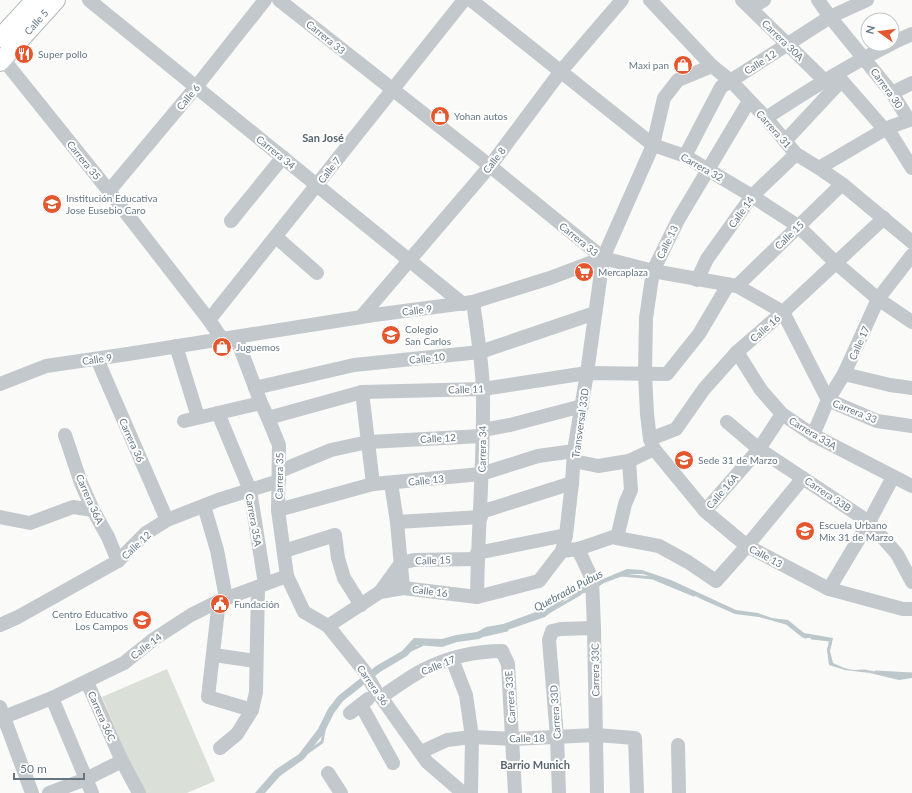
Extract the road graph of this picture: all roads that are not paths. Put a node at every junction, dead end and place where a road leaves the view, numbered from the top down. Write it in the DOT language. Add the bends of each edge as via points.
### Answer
graph roads {
  1 [pos="36,0"];
  2 [pos="56,0"];
  3 [pos="89,0"];
  4 [pos="265,0"];
  5 [pos="279,0"];
  6 [pos="464,0"];
  7 [pos="471,0"];
  8 [pos="622,0"];
  9 [pos="650,0"];
  10 [pos="764,0"];
  11 [pos="818,0"];
  12 [pos="867,0"];
  13 [pos="746,4"];
  14 [pos="830,17"];
  15 [pos="912,34"];
  16 [pos="0,38"];
  17 [pos="900,40"];
  18 [pos="788,44"];
  19 [pos="874,52"];
  20 [pos="864,57"];
  21 [pos="1,60"];
  22 [pos="712,66"];
  23 [pos="561,71"];
  24 [pos="834,78"];
  25 [pos="731,81"];
  26 [pos="912,83"];
  27 [pos="196,87"];
  28 [pos="392,90"];
  29 [pos="892,92"];
  30 [pos="749,101"];
  31 [pos="766,118"];
  32 [pos="911,119"];
  33 [pos="886,129"];
  34 [pos="785,140"];
  35 [pos="653,145"];
  36 [pos="796,154"];
  37 [pos="685,156"];
  38 [pos="284,157"];
  39 [pos="490,166"];
  40 [pos="819,168"];
  41 [pos="912,168"];
  42 [pos="708,169"];
  43 [pos="842,184"];
  44 [pos="317,186"];
  45 [pos="109,191"];
  46 [pos="752,196"];
  47 [pos="884,218"];
  48 [pos="231,221"];
  49 [pos="798,226"];
  50 [pos="276,237"];
  51 [pos="912,242"];
  52 [pos="912,255"];
  53 [pos="603,258"];
  54 [pos="409,260"];
  55 [pos="836,262"];
  56 [pos="653,271"];
  57 [pos="317,273"];
  58 [pos="697,280"];
  59 [pos="733,286"];
  60 [pos="878,299"];
  61 [pos="468,303"];
  62 [pos="783,312"];
  63 [pos="595,313"];
  64 [pos="361,317"];
  65 [pos="209,320"];
  66 [pos="912,322"];
  67 [pos="236,337"];
  68 [pos="222,339"];
  69 [pos="176,346"];
  70 [pos="480,352"];
  71 [pos="737,352"];
  72 [pos="97,359"];
  73 [pos="587,373"];
  74 [pos="645,374"];
  75 [pos="667,374"];
  76 [pos="844,374"];
  77 [pos="0,384"];
  78 [pos="255,388"];
  79 [pos="912,388"];
  80 [pos="483,389"];
  81 [pos="362,392"];
  82 [pos="828,400"];
  83 [pos="261,403"];
  84 [pos="582,406"];
  85 [pos="218,413"];
  86 [pos="782,414"];
  87 [pos="268,418"];
  88 [pos="727,422"];
  89 [pos="912,426"];
  90 [pos="482,433"];
  91 [pos="65,435"];
  92 [pos="813,435"];
  93 [pos="368,442"];
  94 [pos="652,444"];
  95 [pos="759,449"];
  96 [pos="574,456"];
  97 [pos="630,460"];
  98 [pos="481,474"];
  99 [pos="279,476"];
  100 [pos="893,477"];
  101 [pos="803,478"];
  102 [pos="82,483"];
  103 [pos="391,483"];
  104 [pos="572,483"];
  105 [pos="374,484"];
  106 [pos="912,486"];
  107 [pos="250,490"];
  108 [pos="204,506"];
  109 [pos="73,507"];
  110 [pos="93,510"];
  111 [pos="278,510"];
  112 [pos="705,511"];
  113 [pos="481,515"];
  114 [pos="0,517"];
  115 [pos="167,520"];
  116 [pos="397,522"];
  117 [pos="869,522"];
  118 [pos="566,535"];
  119 [pos="617,538"];
  120 [pos="747,546"];
  121 [pos="578,549"];
  122 [pos="562,550"];
  123 [pos="284,551"];
  124 [pos="477,556"];
  125 [pos="118,561"];
  126 [pos="401,563"];
  127 [pos="287,576"];
  128 [pos="539,581"];
  129 [pos="912,582"];
  130 [pos="261,586"];
  131 [pos="403,588"];
  132 [pos="829,589"];
  133 [pos="380,592"];
  134 [pos="477,597"];
  135 [pos="222,599"];
  136 [pos="360,605"];
  137 [pos="912,609"];
  138 [pos="0,625"];
  139 [pos="328,626"];
  140 [pos="594,628"];
  141 [pos="502,651"];
  142 [pos="214,655"];
  143 [pos="452,659"];
  144 [pos="256,661"];
  145 [pos="87,682"];
  146 [pos="374,687"];
  147 [pos="52,698"];
  148 [pos="252,710"];
  149 [pos="2,712"];
  150 [pos="596,735"];
  151 [pos="472,737"];
  152 [pos="557,737"];
  153 [pos="513,739"];
  154 [pos="678,744"];
  155 [pos="220,748"];
  156 [pos="421,752"];
  157 [pos="122,761"];
  158 [pos="393,763"];
  159 [pos="328,774"];
  160 [pos="86,779"];
  161 [pos="32,793"];
  162 [pos="49,793"];
  163 [pos="92,793"];
  164 [pos="139,793"];
  165 [pos="341,793"];
  166 [pos="463,793"];
  167 [pos="471,793"];
  168 [pos="515,793"];
  169 [pos="559,793"];
  170 [pos="597,793"];
  171 [pos="637,793"];
  172 [pos="678,793"];
  1 -- 16 [label="main road, Calle 5"];
  2 -- 21 [label="main road, Calle 5"];
  3 -- 27 [label="street, Carrera 34"];
  4 -- 27 [label="street, Calle 6"];
  5 -- 28 [label="street, Carrera 33"];
  6 -- 28 [label="street, Calle 7"];
  7 -- 23 [label="street, Carrera 32"];
  8 -- 23 [label="street, Calle 8"];
  9 -- 22 [label="street, Carrera 31"];
  10 -- 13 [label="street"];
  11 -- 14 [label="street, Carrera 30"];
  12 -- 14 [label="street, Calle 12"];
  13 -- 18 [label="street, Carrera 30A"];
  14 -- 18 [label="street, Calle 12"];
  14 -- 20 [label="street, Carrera 30"];
  15 -- 17 [label="street"];
  18 -- 24 [label="street, Carrera 30A"];
  18 -- 25 [label="street, Calle 12"];
  19 -- 20 [label="street"];
  20 -- 24 [label="street"];
  20 -- 29 [label="street, Carrera 30"];
  21 -- 45 [label="street, Carrera 35"];
  22 -- 25 [label="street, Carrera 31"];
  22 -- 35 [label="street" via="678,80 664,98"];
  23 -- 35 [label="street, Carrera 32"];
  23 -- 39 [label="street, Calle 8"];
  24 -- 31 [label="street"];
  24 -- 33 [label="street, Carrera 30A"];
  24 -- 34 [label="street"];
  25 -- 30 [label="street, Carrera 31"];
  25 -- 37 [label="street, Calle 12" via="721,86"];
  26 -- 29 [label="street"];
  27 -- 38 [label="street, Carrera 34"];
  27 -- 45 [label="street, Calle 6"];
  28 -- 39 [label="street, Carrera 33"];
  28 -- 44 [label="street, Calle 7"];
  29 -- 32 [label="street, Carrera 30"];
  30 -- 31 [label="street, Carrera 31"];
  30 -- 42 [label="street, Calle 13"];
  31 -- 34 [label="street, Carrera 31"];
  32 -- 33 [label="street"];
  33 -- 40 [label="street"];
  33 -- 41 [label="street, Carrera 30A"];
  34 -- 36 [label="street, Carrera 31"];
  35 -- 37 [label="street, Carrera 32"];
  35 -- 53 [label="street"];
  36 -- 40 [label="street, Carrera 31"];
  36 -- 46 [label="street, Calle 14"];
  37 -- 42 [label="street, Carrera 32"];
  38 -- 44 [label="street, Carrera 34"];
  38 -- 48 [label="street"];
  39 -- 53 [label="street, Carrera 33"];
  39 -- 54 [label="street, Calle 8"];
  40 -- 43 [label="street, Carrera 31"];
  42 -- 46 [label="street, Carrera 32"];
  42 -- 56 [label="street, Calle 13" via="678,220"];
  43 -- 47 [label="street, Carrera 31"];
  43 -- 49 [label="street, Calle 15"];
  44 -- 50 [label="street, Calle 7"];
  44 -- 54 [label="street, Carrera 34"];
  45 -- 65 [label="street, Carrera 35"];
  46 -- 49 [label="street, Carrera 32"];
  46 -- 58 [label="street, Calle 14" via="707,259"];
  47 -- 51 [label="street, Carrera 31"];
  47 -- 55 [label="street, Calle 16"];
  49 -- 55 [label="street, Carrera 32"];
  49 -- 59 [label="street, Calle 15"];
  50 -- 57 [label="street"];
  50 -- 65 [label="street, Calle 7"];
  52 -- 60 [label="street, Calle 17"];
  53 -- 56 [label="street, Carrera 33"];
  53 -- 61 [label="street, Calle 9" via="550,278"];
  53 -- 63 [label="street, Transversal 33D"];
  54 -- 61 [label="street, Carrera 34"];
  54 -- 64 [label="street, Calle 8"];
  55 -- 60 [label="street, Carrera 32"];
  55 -- 62 [label="street, Calle 16"];
  56 -- 58 [label="street, Carrera 33"];
  56 -- 74 [label="street, Calle 13" via="646,318"];
  58 -- 59 [label="street, Carrera 33"];
  59 -- 62 [label="street, Carrera 33"];
  59 -- 75 [label="street, Calle 15"];
  60 -- 66 [label="street, Carrera 32"];
  60 -- 76 [label="street, Calle 17"];
  61 -- 64 [label="street, Calle 9"];
  61 -- 70 [label="street, Carrera 34"];
  62 -- 71 [label="street, Calle 16"];
  62 -- 82 [label="street, Carrera 33"];
  63 -- 70 [label="street, Calle 10"];
  63 -- 73 [label="street, Transversal 33D"];
  64 -- 67 [label="street, Calle 9"];
  65 -- 68 [label="street, Carrera 35"];
  67 -- 68 [label="street, Calle 9"];
  67 -- 78 [label="street, Carrera 35"];
  68 -- 69 [label="street, Calle 9"];
  69 -- 72 [label="street, Calle 9"];
  69 -- 85 [label="street" via="191,419"];
  70 -- 78 [label="street, Calle 10" via="354,366"];
  70 -- 80 [label="street, Carrera 34"];
  71 -- 86 [label="street, Carrera 33A" via="761,390"];
  71 -- 94 [label="street, Calle 16" via="704,389 676,429"];
  72 -- 77 [label="street, Calle 9" via="46,366"];
  72 -- 115 [label="street, Carrera 36"];
  73 -- 74 [label="street, Calle 11"];
  73 -- 80 [label="street, Calle 11"];
  73 -- 84 [label="street, Transversal 33D"];
  74 -- 75 [label="street, Calle 11"];
  74 -- 94 [label="street, Calle 13"];
  76 -- 79 [label="street"];
  76 -- 82 [label="street, Calle 17"];
  78 -- 83 [label="street, Carrera 35"];
  80 -- 81 [label="street, Calle 11"];
  80 -- 90 [label="street, Carrera 34"];
  81 -- 87 [label="street, Calle 11"];
  81 -- 93 [label="street"];
  82 -- 89 [label="street, Carrera 33" via="878,421"];
  82 -- 92 [label="street, Calle 17"];
  83 -- 85 [label="street"];
  83 -- 87 [label="street, Carrera 35"];
  84 -- 90 [label="street, Calle 12"];
  84 -- 96 [label="street, Transversal 33D"];
  85 -- 107 [label="street, Carrera 35A"];
  86 -- 92 [label="street, Carrera 33A"];
  86 -- 95 [label="street, Calle 16A"];
  87 -- 99 [label="street, Carrera 35" via="279,445"];
  88 -- 95 [label="street, Carrera 33B"];
  90 -- 93 [label="street, Calle 12"];
  90 -- 98 [label="street, Carrera 34"];
  91 -- 102 [label="street, Carrera 36A"];
  92 -- 100 [label="street, Carrera 33A"];
  93 -- 99 [label="street, Calle 12" via="332,450"];
  93 -- 105 [label="street"];
  94 -- 97 [label="street, Calle 13"];
  94 -- 112 [label="street, Calle 13"];
  95 -- 101 [label="street, Carrera 33B"];
  95 -- 112 [label="street, Calle 16A"];
  96 -- 97 [label="street, Calle 13" via="598,466"];
  96 -- 98 [label="street, Calle 13" via="538,456"];
  96 -- 104 [label="street, Transversal 33D"];
  97 -- 119 [label="street" via="631,490"];
  98 -- 103 [label="street, Calle 13"];
  98 -- 113 [label="street, Carrera 34"];
  99 -- 107 [label="street, Calle 12"];
  99 -- 111 [label="street, Carrera 35"];
  100 -- 106 [label="street, Carrera 33A"];
  100 -- 117 [label="street"];
  101 -- 117 [label="street, Carrera 33B"];
  101 -- 120 [label="street"];
  102 -- 109 [label="street"];
  102 -- 110 [label="street, Carrera 36A"];
  103 -- 105 [label="street, Calle 13"];
  103 -- 116 [label="street"];
  104 -- 113 [label="street"];
  104 -- 118 [label="street, Transversal 33D"];
  105 -- 111 [label="street, Calle 13"];
  107 -- 108 [label="street, Calle 12"];
  107 -- 130 [label="street, Carrera 35A"];
  108 -- 115 [label="street, Calle 12"];
  108 -- 135 [label="street" via="217,550"];
  109 -- 110 [label="street"];
  109 -- 114 [label="street" via="30,523"];
  110 -- 125 [label="street, Carrera 36A"];
  111 -- 123 [label="street, Carrera 35"];
  112 -- 120 [label="street, Calle 13"];
  113 -- 116 [label="street"];
  113 -- 124 [label="street, Carrera 34"];
  115 -- 125 [label="street, Calle 12" via="146,533"];
  116 -- 126 [label="street"];
  117 -- 129 [label="street, Carrera 33B" via="897,554"];
  117 -- 132 [label="street"];
  118 -- 122 [label="street, Transversal 33D"];
  118 -- 124 [label="street, Calle 15"];
  119 -- 120 [label="street" via="659,546 716,581"];
  119 -- 121 [label="street" via="613,537"];
  120 -- 132 [label="street, Calle 13"];
  121 -- 122 [label="street"];
  121 -- 140 [label="street, Carrera 33C" via="592,590"];
  122 -- 128 [label="street, Transversal 33D"];
  123 -- 127 [label="street, Carrera 35"];
  123 -- 136 [label="street" via="335,535 344,578"];
  124 -- 126 [label="street, Calle 15"];
  124 -- 134 [label="street, Carrera 34"];
  125 -- 138 [label="street, Calle 12"];
  126 -- 131 [label="street"];
  126 -- 133 [label="street, Calle 15"];
  127 -- 130 [label="street, Calle 14"];
  127 -- 139 [label="street, Carrera 36" via="304,612"];
  128 -- 134 [label="street, Calle 16"];
  130 -- 135 [label="street, Calle 14"];
  130 -- 144 [label="street, Carrera 35A"];
  131 -- 133 [label="street, Calle 16"];
  131 -- 134 [label="street, Calle 16"];
  132 -- 137 [label="street, Calle 13" via="903,609"];
  133 -- 136 [label="street, Calle 16"];
  135 -- 142 [label="street"];
  135 -- 145 [label="street, Calle 14" via="154,639 124,663"];
  136 -- 139 [label="street, Calle 16"];
  139 -- 146 [label="street, Carrera 36"];
  140 -- 150 [label="street, Carrera 33C"];
  140 -- 152 [label="street, Carrera 33D" via="552,631 549,640"];
  141 -- 143 [label="street, Calle 17" via="484,651"];
  141 -- 153 [label="street, Carrera 33E" via="508,664"];
  142 -- 144 [label="street"];
  142 -- 148 [label="street" via="208,697"];
  143 -- 146 [label="street, Calle 17"];
  143 -- 151 [label="street" via="466,695"];
  144 -- 148 [label="street, Carrera 35A" via="256,692"];
  145 -- 147 [label="street, Calle 14"];
  145 -- 157 [label="street, Carrera 36C"];
  146 -- 156 [label="street, Carrera 36"];
  146 -- 158 [label="street, Calle 17" via="355,709"];
  147 -- 149 [label="street, Calle 14"];
  147 -- 160 [label="street"];
  148 -- 155 [label="street, Carrera 35A" via="237,734"];
  149 -- 161 [label="street"];
  150 -- 152 [label="street, Calle 18"];
  150 -- 170 [label="street, Carrera 33C"];
  150 -- 171 [label="street, Calle 18" via="635,738"];
  151 -- 153 [label="street, Calle 18"];
  151 -- 156 [label="street, Calle 18" via="447,740"];
  151 -- 167 [label="street"];
  152 -- 153 [label="street, Calle 18"];
  152 -- 169 [label="street, Carrera 33D"];
  153 -- 168 [label="street, Carrera 33E"];
  154 -- 172 [label="street"];
  156 -- 166 [label="street, Carrera 36" via="427,762"];
  157 -- 160 [label="street"];
  157 -- 164 [label="street, Carrera 36C"];
  159 -- 165 [label="street"];
  160 -- 162 [label="street"];
  160 -- 163 [label="street"];
}
